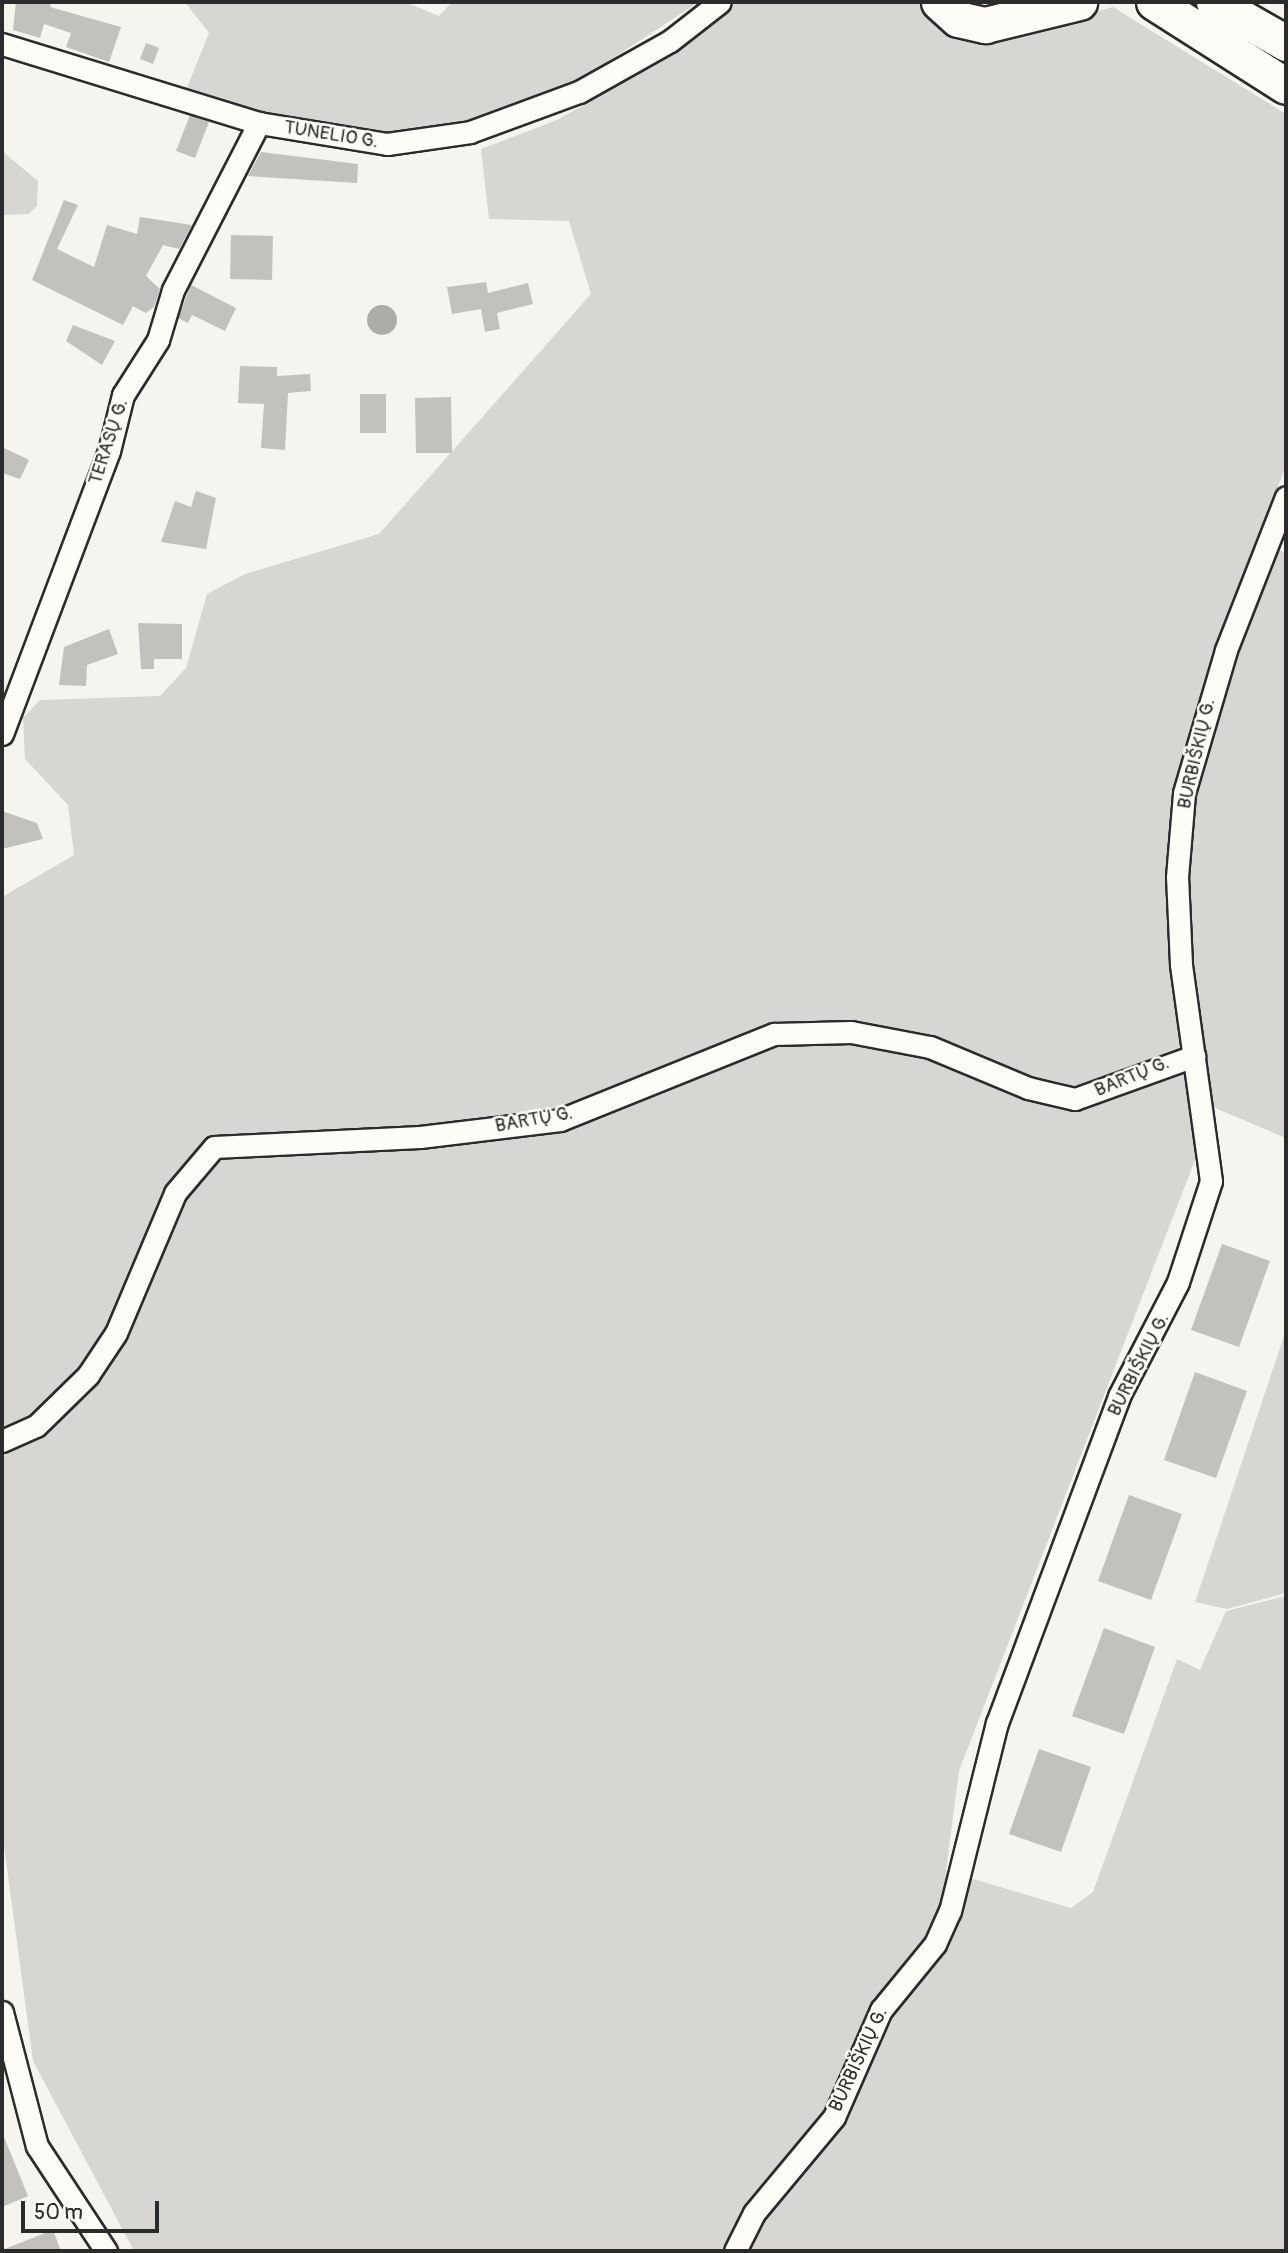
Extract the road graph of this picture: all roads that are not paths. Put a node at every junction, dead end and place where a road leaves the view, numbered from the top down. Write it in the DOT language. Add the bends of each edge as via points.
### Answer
graph roads {
  1 [pos="720,2"];
  2 [pos="939,2"];
  3 [pos="1012,2"];
  4 [pos="1079,2"];
  5 [pos="1214,2"];
  6 [pos="1264,2"];
  7 [pos="1154,4"];
  8 [pos="1286,20"];
  9 [pos="971,23"];
  10 [pos="1286,43"];
  11 [pos="2,44"];
  12 [pos="1286,86"];
  13 [pos="259,123"];
  14 [pos="1286,497"];
  15 [pos="2,734"];
  16 [pos="1194,1056"];
  17 [pos="2,1441"];
  18 [pos="2,2012"];
  19 [pos="106,2251"];
  20 [pos="736,2251"];
  1 -- 13 [label="street, TUNELIO G." via="670,41 590,86 470,132 387,144"];
  2 -- 9 [label="highway"];
  3 -- 9 [label="highway"];
  4 -- 9 [label="highway" via="1006,25"];
  5 -- 10 [label="highway"];
  6 -- 8 [label="highway"];
  7 -- 12 [label="highway"];
  11 -- 13 [label="street, TUNELIO G."];
  13 -- 15 [label="street, TERASŲ G." via="173,290 158,340 123,396 109,451"];
  14 -- 16 [label="street, BURBIŠKIŲ G." via="1221,663 1184,793 1177,877"];
  16 -- 17 [label="street, BARTŲ G." via="1075,1099 1028,1088 930,1047 851,1032 774,1034 560,1120 421,1137 214,1147 175,1193 116,1333 88,1375 36,1426"];
  16 -- 20 [label="street, BURBIŠKIŲ G." via="1211,1181 1178,1282 1119,1396 997,1723 950,1911 935,1944 881,2010 834,2117 754,2213"];
  18 -- 19 [label="street" via="37,2146"];
}
